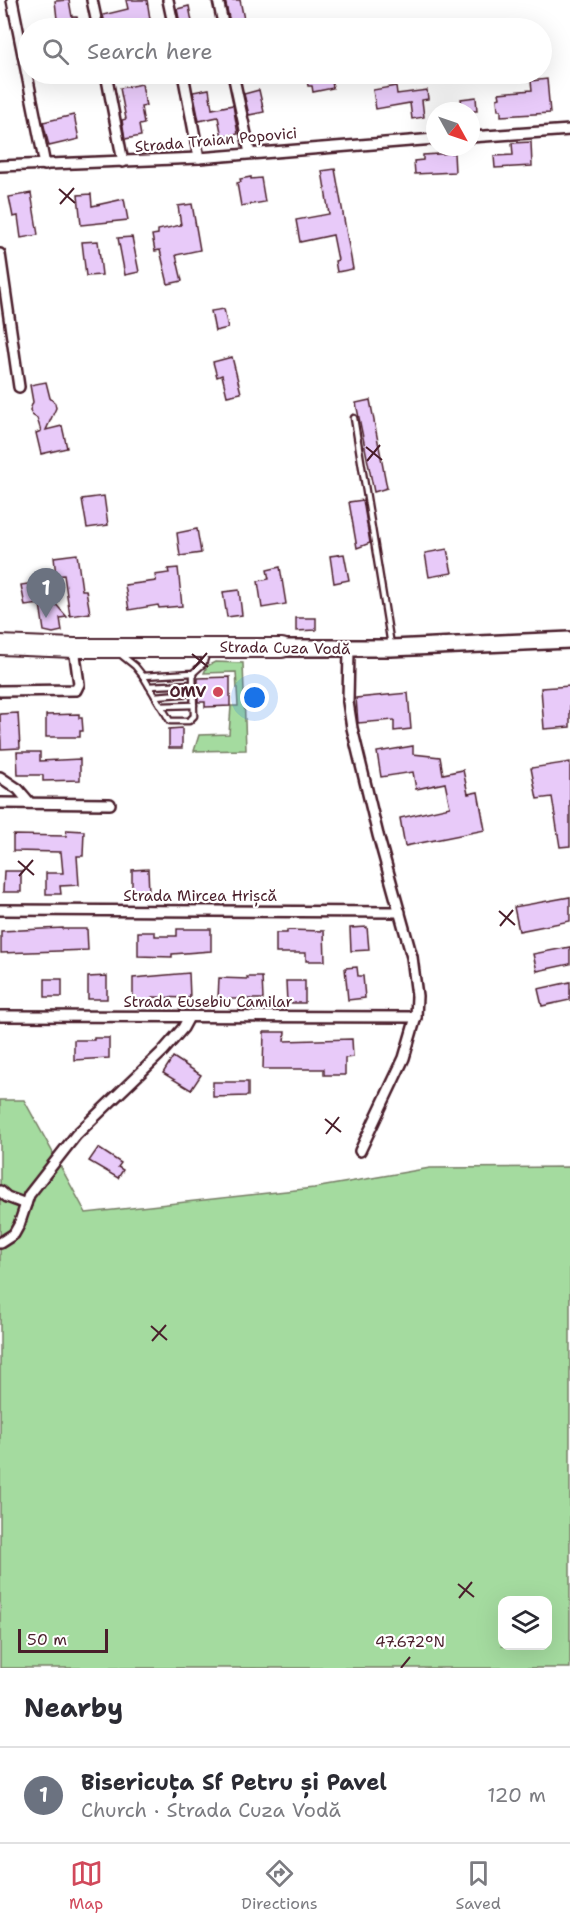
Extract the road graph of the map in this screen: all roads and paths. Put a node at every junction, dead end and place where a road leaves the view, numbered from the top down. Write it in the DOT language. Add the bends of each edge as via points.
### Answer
graph roads {
  1 [pos="12,0"];
  2 [pos="92,0"];
  3 [pos="168,0"];
  4 [pos="218,0"];
  5 [pos="96,18"];
  6 [pos="172,18"];
  7 [pos="222,18"];
  8 [pos="18,30"];
  9 [pos="29,84"];
  10 [pos="108,84"];
  11 [pos="185,84"];
  12 [pos="235,84"];
  13 [pos="570,130"];
  14 [pos="480,135"];
  15 [pos="426,140"];
  16 [pos="250,153"];
  17 [pos="199,158"];
  18 [pos="123,162"];
  19 [pos="0,164"];
  20 [pos="45,165"];
  21 [pos="0,254"];
  22 [pos="19,387"];
  23 [pos="354,418"];
  24 [pos="570,640"];
  25 [pos="0,645"];
  26 [pos="207,647"];
  27 [pos="74,648"];
  28 [pos="110,648"];
  29 [pos="282,648"];
  30 [pos="391,648"];
  31 [pos="349,649"];
  32 [pos="193,673"];
  33 [pos="143,676"];
  34 [pos="193,684"];
  35 [pos="149,687"];
  36 [pos="0,691"];
  37 [pos="194,693"];
  38 [pos="155,696"];
  39 [pos="194,705"];
  40 [pos="161,706"];
  41 [pos="0,777"];
  42 [pos="0,802"];
  43 [pos="30,803"];
  44 [pos="110,804"];
  45 [pos="0,910"];
  46 [pos="400,912"];
  47 [pos="0,1017"];
  48 [pos="189,1017"];
  49 [pos="416,1017"];
  50 [pos="360,1151"];
  51 [pos="0,1191"];
  52 [pos="26,1204"];
  53 [pos="0,1243"];
  1 -- 8 [label="street"];
  2 -- 5 [label="street"];
  3 -- 6 [label="street"];
  4 -- 7 [label="street"];
  9 -- 20 [label="street"];
  10 -- 18 [label="street"];
  11 -- 17 [label="street"];
  12 -- 16 [label="street"];
  13 -- 14 [label="street"];
  15 -- 16 [label="street, Strada Traian Popovici"];
  16 -- 17 [label="street, Strada Traian Popovici"];
  17 -- 18 [label="street, Strada Traian Popovici"];
  18 -- 20 [label="street, Strada Traian Popovici"];
  19 -- 20 [label="street, Strada Traian Popovici"];
  21 -- 22 [label="street"];
  23 -- 30 [label="lane"];
  24 -- 30 [label="main road, Strada Cuza Vodă"];
  25 -- 27 [label="highway, Strada Cuza Vodă"];
  26 -- 28 [label="highway, Strada Cuza Vodă"];
  26 -- 29 [label="highway, Strada Cuza Vodă"];
  26 -- 32 [label="lane" via="205,660"];
  27 -- 28 [label="highway, Strada Cuza Vodă"];
  27 -- 36 [label="street" via="80,684 76,690"];
  28 -- 33 [label="lane" via="130,661"];
  29 -- 31 [label="main road, Strada Cuza Vodă"];
  30 -- 31 [label="main road, Strada Cuza Vodă"];
  31 -- 46 [label="street" via="348,702 352,728"];
  32 -- 33 [label="lane"];
  32 -- 34 [label="lane"];
  33 -- 35 [label="lane"];
  34 -- 35 [label="lane"];
  34 -- 37 [label="lane"];
  35 -- 38 [label="lane"];
  37 -- 38 [label="lane"];
  37 -- 39 [label="lane"];
  38 -- 40 [label="lane"];
  39 -- 40 [label="lane"];
  39 -- 40 [label="lane" via="194,716 189,721 170,721"];
  41 -- 43 [label="street"];
  42 -- 43 [label="street"];
  43 -- 44 [label="street"];
  45 -- 46 [label="street, Strada Mircea Hrișcă"];
  46 -- 49 [label="street" via="415,977"];
  47 -- 48 [label="street, Strada Eusebiu Camilar"];
  48 -- 49 [label="street, Strada Eusebiu Camilar"];
  48 -- 52 [label="street" via="163,1051 76,1135 35,1185"];
  49 -- 50 [label="street" via="401,1065"];
  51 -- 52 [label="street"];
  52 -- 53 [label="street" via="14,1234"];
}
